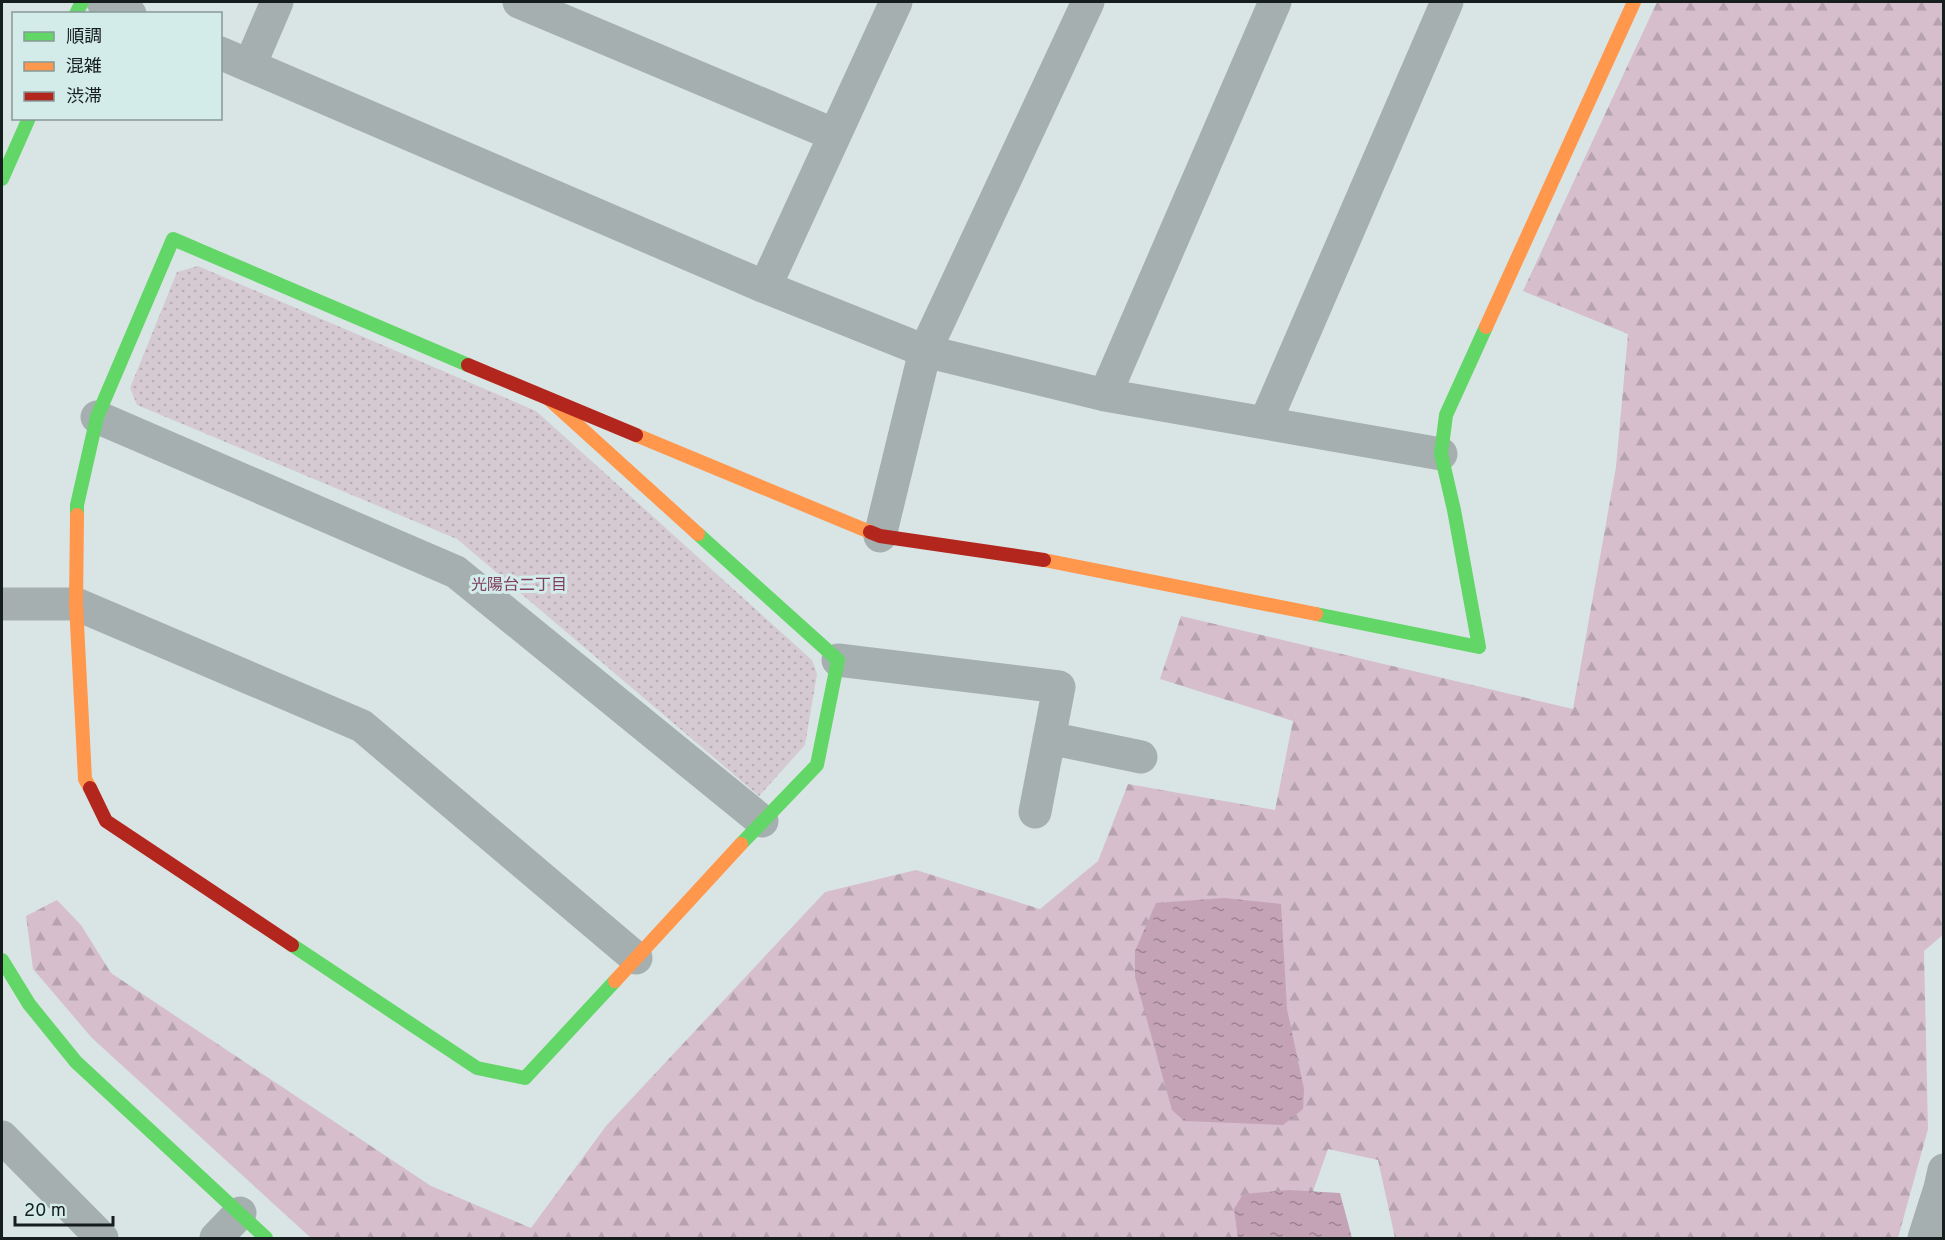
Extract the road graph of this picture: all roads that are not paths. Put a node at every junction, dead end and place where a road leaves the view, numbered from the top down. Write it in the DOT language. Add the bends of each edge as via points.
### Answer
graph roads {
  1 [pos="103,2"];
  2 [pos="277,2"];
  3 [pos="519,2"];
  4 [pos="896,2"];
  5 [pos="1088,2"];
  6 [pos="1275,2"];
  7 [pos="1447,2"];
  8 [pos="1634,2"];
  9 [pos="126,12"];
  10 [pos="235,59"];
  11 [pos="28,120"];
  12 [pos="835,135"];
  13 [pos="2,179"];
  14 [pos="765,287"];
  15 [pos="926,351"];
  16 [pos="1105,395"];
  17 [pos="550,400"];
  18 [pos="97,417"];
  19 [pos="1265,423"];
  20 [pos="1441,454"];
  21 [pos="880,536"];
  22 [pos="2,604"];
  23 [pos="76,604"];
  24 [pos="838,660"];
  25 [pos="1049,738"];
  26 [pos="1141,757"];
  27 [pos="1035,812"];
  28 [pos="762,821"];
  29 [pos="636,958"];
  30 [pos="2,960"];
  31 [pos="2,1137"];
  32 [pos="1944,1170"];
  33 [pos="240,1213"];
  34 [pos="102,1239"];
  35 [pos="216,1239"];
  36 [pos="266,1239"];
  37 [pos="1924,1239"];
  1 -- 9 [label="street"];
  2 -- 10 [label="street"];
  3 -- 12 [label="street"];
  4 -- 12 [label="street"];
  5 -- 15 [label="street"];
  6 -- 16 [label="street"];
  7 -- 19 [label="street"];
  8 -- 20 [label="street" via="1446,415"];
  10 -- 14 [label="street"];
  11 -- 13 [label="street"];
  12 -- 14 [label="street"];
  14 -- 15 [label="street"];
  15 -- 16 [label="street"];
  15 -- 21 [label="street"];
  16 -- 19 [label="street"];
  17 -- 18 [label="street" via="173,239"];
  17 -- 21 [label="street"];
  17 -- 24 [label="street"];
  18 -- 23 [label="street" via="77,505"];
  18 -- 28 [label="street" via="456,572"];
  19 -- 20 [label="street"];
  20 -- 21 [label="street" via="1479,647 1068,564"];
  22 -- 23 [label="street"];
  23 -- 29 [label="street" via="362,726"];
  23 -- 29 [label="street" via="85,779 106,821 477,1068 525,1078"];
  24 -- 25 [label="street" via="1059,687"];
  24 -- 28 [label="street" via="817,765"];
  25 -- 26 [label="street"];
  25 -- 27 [label="street"];
  28 -- 29 [label="street"];
  30 -- 33 [label="street" via="29,1005 76,1062"];
  31 -- 34 [label="street"];
  32 -- 37 [label="street"];
  33 -- 35 [label="street"];
  33 -- 36 [label="street"];
}
